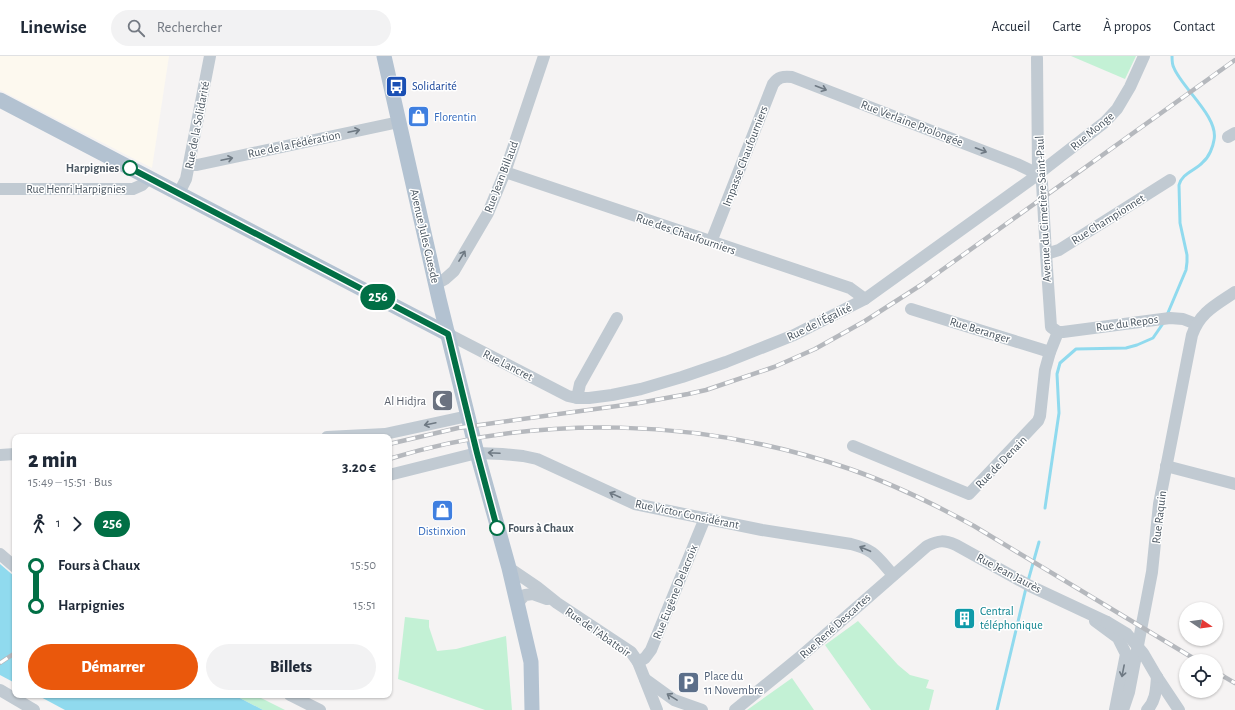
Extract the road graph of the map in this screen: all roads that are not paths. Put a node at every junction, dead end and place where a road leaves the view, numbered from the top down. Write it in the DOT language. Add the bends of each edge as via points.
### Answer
graph roads {
  1 [pos="210,56"];
  2 [pos="384,56"];
  3 [pos="544,56"];
  4 [pos="1144,56"];
  5 [pos="1037,58"];
  6 [pos="784,76"];
  7 [pos="0,100"];
  8 [pos="399,122"];
  9 [pos="189,165"];
  10 [pos="504,172"];
  11 [pos="1038,174"];
  12 [pos="149,178"];
  13 [pos="1170,180"];
  14 [pos="0,189"];
  15 [pos="179,193"];
  16 [pos="711,242"];
  17 [pos="1046,254"];
  18 [pos="436,284"];
  19 [pos="1235,292"];
  20 [pos="865,299"];
  21 [pos="911,309"];
  22 [pos="617,318"];
  23 [pos="1196,324"];
  24 [pos="1058,332"];
  25 [pos="448,334"];
  26 [pos="1050,352"];
  27 [pos="573,397"];
  28 [pos="468,416"];
  29 [pos="385,434"];
  30 [pos="853,446"];
  31 [pos="477,453"];
  32 [pos="12,454"];
  33 [pos="0,455"];
  34 [pos="1166,466"];
  35 [pos="392,474"];
  36 [pos="1235,484"];
  37 [pos="705,518"];
  38 [pos="936,541"];
  39 [pos="0,554"];
  40 [pos="12,565"];
  41 [pos="509,568"];
  42 [pos="893,575"];
  43 [pos="557,603"];
  44 [pos="518,607"];
  45 [pos="1081,610"];
  46 [pos="638,662"];
  47 [pos="1158,677"];
  48 [pos="645,679"];
  49 [pos="0,690"];
  50 [pos="12,697"];
  51 [pos="14,698"];
  52 [pos="296,698"];
  53 [pos="1176,706"];
  54 [pos="34,710"];
  55 [pos="320,710"];
  56 [pos="532,710"];
  57 [pos="657,710"];
  58 [pos="702,710"];
  59 [pos="735,710"];
  60 [pos="1115,710"];
  61 [pos="1123,710"];
  62 [pos="1147,710"];
  1 -- 9 [label="street, Rue de la Solidarité"];
  2 -- 8 [label="main road, Avenue Jules Guesde"];
  3 -- 10 [label="street, Rue Jean Billaud"];
  4 -- 11 [label="street, Rue Monge" via="1117,109 1105,122"];
  5 -- 11 [label="street, Avenue du Cimetière Saint-Paul"];
  6 -- 11 [label="street, Rue Verlaine Prolongée, one-way"];
  6 -- 16 [label="street, Impasse Chaufourniers" via="777,78 773,84"];
  7 -- 12 [label="main road"];
  9 -- 8 [label="street, Rue de la Fédération, one-way" via="197,166"];
  8 -- 18 [label="main road, Avenue Jules Guesde"];
  9 -- 15 [label="street, Rue de la Solidarité"];
  10 -- 16 [label="street, Rue des Chaufourniers"];
  18 -- 10 [label="street, Rue Jean Billaud, one-way" via="454,271 488,213"];
  11 -- 17 [label="street, Avenue du Cimetière Saint-Paul" via="1042,183"];
  11 -- 20 [label="street, Rue de l'Égalité"];
  12 -- 14 [label="street, Rue Henri Harpignies" via="133,189"];
  12 -- 15 [label="main road"];
  13 -- 17 [label="street, Rue Championnet" via="1059,250"];
  15 -- 25 [label="main road"];
  16 -- 20 [label="street, Rue des Chaufourniers" via="850,288"];
  17 -- 24 [label="street, Avenue du Cimetière Saint-Paul" via="1050,322 1051,328"];
  18 -- 25 [label="main road, Avenue Jules Guesde"];
  19 -- 23 [label="street" via="1206,311"];
  20 -- 27 [label="street, Rue de l'Égalité" via="794,335 726,362 641,390 589,398"];
  21 -- 26 [label="street, Rue Beranger"];
  22 -- 27 [label="street"];
  23 -- 24 [label="street, Rue du Repos" via="1183,319 1166,318"];
  23 -- 34 [label="street, Rue Raquin"];
  24 -- 26 [label="street, Rue de Denain"];
  25 -- 27 [label="street, Rue Lancret"];
  25 -- 28 [label="main road, Avenue Jules Guesde"];
  26 -- 30 [label="street, Rue de Denain" via="1038,421 969,494"];
  28 -- 29 [label="street, one-way"];
  28 -- 31 [label="main road, Avenue Jules Guesde"];
  31 -- 35 [label="street, Rue Victor Considérant"];
  37 -- 31 [label="street, Rue Victor Considérant, one-way" via="635,504 537,459"];
  31 -- 41 [label="main road, Avenue Jules Guesde"];
  32 -- 33 [label="street"];
  34 -- 36 [label="street"];
  34 -- 61 [label="street, Rue Raquin" via="1152,572 1129,692"];
  42 -- 37 [label="street, Rue Victor Considérant, one-way" via="873,552 864,548"];
  37 -- 46 [label="street, Rue Eugène Delacroix" via="651,650"];
  38 -- 42 [label="street, Rue René Descartes"];
  38 -- 45 [label="street, Rue Jean Jaurès" via="956,545"];
  39 -- 40 [label="street"];
  41 -- 43 [label="street, Rue de l'Abattoir"];
  41 -- 44 [label="main road, Avenue Jules Guesde"];
  42 -- 59 [label="street, Rue René Descartes"];
  43 -- 44 [label="street, Rue de l'Abattoir" via="533,594 523,596"];
  43 -- 46 [label="street, Rue de l'Abattoir" via="631,652"];
  44 -- 56 [label="main road, Avenue Jules Guesde" via="531,662"];
  45 -- 47 [label="street, Rue Jean Jaurès, bridge" via="1127,634 1144,653"];
  45 -- 60 [label="street, Rue Jean Jaurès, one-way" via="1118,638 1126,654"];
  46 -- 48 [label="street"];
  47 -- 53 [label="street, Rue Jean Jaurès"];
  47 -- 62 [label="street" via="1156,693"];
  48 -- 57 [label="street"];
  58 -- 48 [label="street, one-way" via="674,700"];
  49 -- 50 [label="street"];
  51 -- 54 [label="street"];
  52 -- 55 [label="street"];
}
